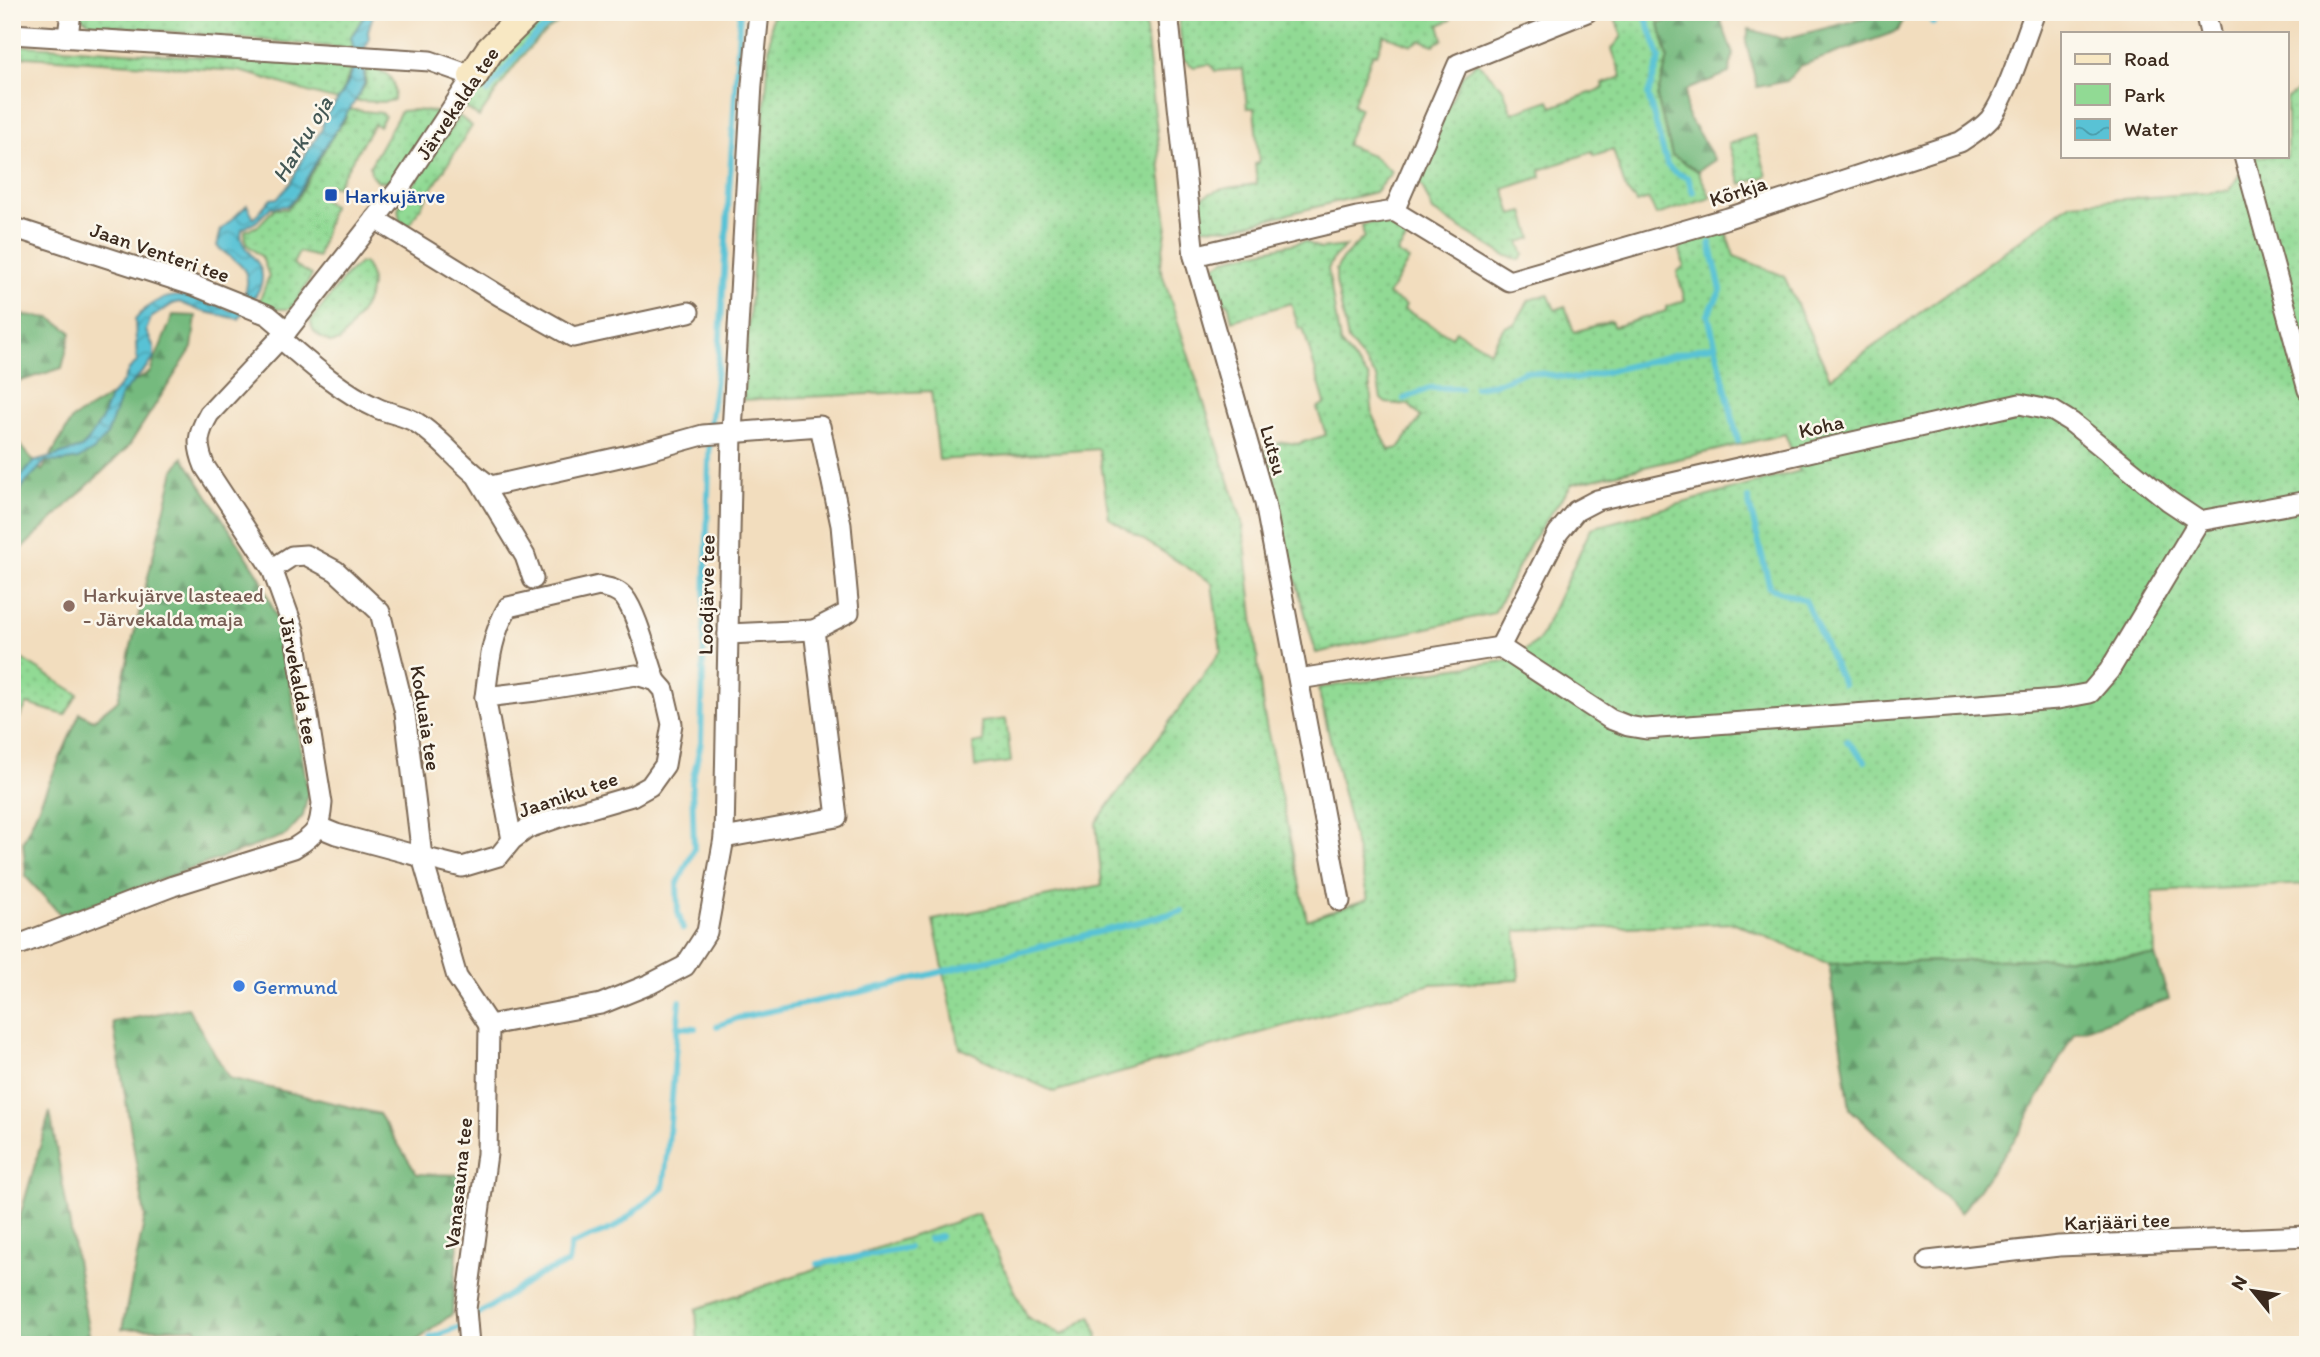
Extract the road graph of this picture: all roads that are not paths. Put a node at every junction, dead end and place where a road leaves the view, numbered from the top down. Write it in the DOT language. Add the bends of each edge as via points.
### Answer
graph roads {
  1 [pos="71,12"];
  2 [pos="528,12"];
  3 [pos="759,12"];
  4 [pos="1168,12"];
  5 [pos="1587,12"];
  6 [pos="2035,12"];
  7 [pos="2205,12"];
  8 [pos="2210,32"];
  9 [pos="12,34"];
  10 [pos="68,36"];
  11 [pos="474,76"];
  12 [pos="2245,158"];
  13 [pos="1394,211"];
  14 [pos="375,219"];
  15 [pos="12,226"];
  16 [pos="1194,256"];
  17 [pos="690,312"];
  18 [pos="284,334"];
  19 [pos="2308,390"];
  20 [pos="728,433"];
  21 [pos="477,478"];
  22 [pos="2308,501"];
  23 [pos="2199,521"];
  24 [pos="272,569"];
  25 [pos="533,579"];
  26 [pos="814,630"];
  27 [pos="728,634"];
  28 [pos="1500,647"];
  29 [pos="1299,679"];
  30 [pos="656,681"];
  31 [pos="485,697"];
  32 [pos="319,827"];
  33 [pos="724,838"];
  34 [pos="512,840"];
  35 [pos="422,857"];
  36 [pos="1340,901"];
  37 [pos="21,944"];
  38 [pos="489,1025"];
  39 [pos="2308,1236"];
  40 [pos="1928,1261"];
  41 [pos="469,1345"];
  1 -- 10 [label="street"];
  2 -- 11 [label="street, Järvekalda tee" via="489,51"];
  3 -- 20 [label="street, Loodjärve tee"];
  4 -- 16 [label="street, Lutsu"];
  5 -- 13 [label="street" via="1458,64"];
  6 -- 13 [label="street, Kõrkja" via="2001,100 1979,130 1960,142 1728,218 1509,281"];
  7 -- 8 [label="street"];
  9 -- 10 [label="street"];
  10 -- 11 [label="street" via="430,61"];
  11 -- 14 [label="street, Järvekalda tee"];
  12 -- 19 [label="street"];
  13 -- 16 [label="street"];
  14 -- 17 [label="street" via="573,337"];
  14 -- 18 [label="street, Järvekalda tee"];
  15 -- 18 [label="street, Jaan Venteri tee" via="198,286 268,315"];
  16 -- 29 [label="street, Lutsu" via="1265,503"];
  18 -- 21 [label="street, Jaan Venteri tee" via="301,356 353,395 417,423"];
  18 -- 24 [label="street, Järvekalda tee" via="209,414 200,430 198,451"];
  20 -- 21 [label="street" via="703,435 491,486"];
  20 -- 26 [label="street" via="820,426 841,525 849,612"];
  20 -- 27 [label="street, Loodjärve tee"];
  21 -- 25 [label="street, Jaan Venteri tee" via="525,556"];
  22 -- 23 [label="street"];
  23 -- 28 [label="street" via="2109,671 2090,692 2058,699 1646,729 1610,719"];
  23 -- 28 [label="street, Koha" via="2071,422 2053,411 2020,404 1597,500 1576,511 1558,533"];
  24 -- 32 [label="street, Järvekalda tee" via="294,630 321,803"];
  24 -- 35 [label="street, Koduaia tee" via="292,556 306,555 336,571 380,612 405,713"];
  26 -- 27 [label="street"];
  26 -- 33 [label="street" via="837,817"];
  27 -- 33 [label="street, Loodjärve tee"];
  28 -- 29 [label="street"];
  29 -- 36 [label="street, Lutsu"];
  30 -- 31 [label="street" via="636,675"];
  30 -- 31 [label="street, Jaaniku tee" via="624,597 599,586 508,607 491,651"];
  30 -- 34 [label="street, Jaaniku tee" via="664,690 672,724 665,765 650,786 632,796 528,828"];
  31 -- 34 [label="street, Jaaniku tee"];
  32 -- 35 [label="street"];
  32 -- 37 [label="street" via="294,848 173,886"];
  33 -- 38 [label="street, Loodjärve tee" via="706,932 685,965 601,1004"];
  34 -- 35 [label="street, Jaaniku tee" via="499,856 463,867"];
  35 -- 38 [label="street" via="457,977"];
  38 -- 41 [label="street, Vanasauna tee" via="487,1154 467,1309"];
  39 -- 40 [label="street, Karjääri tee" via="2059,1246"];
}
